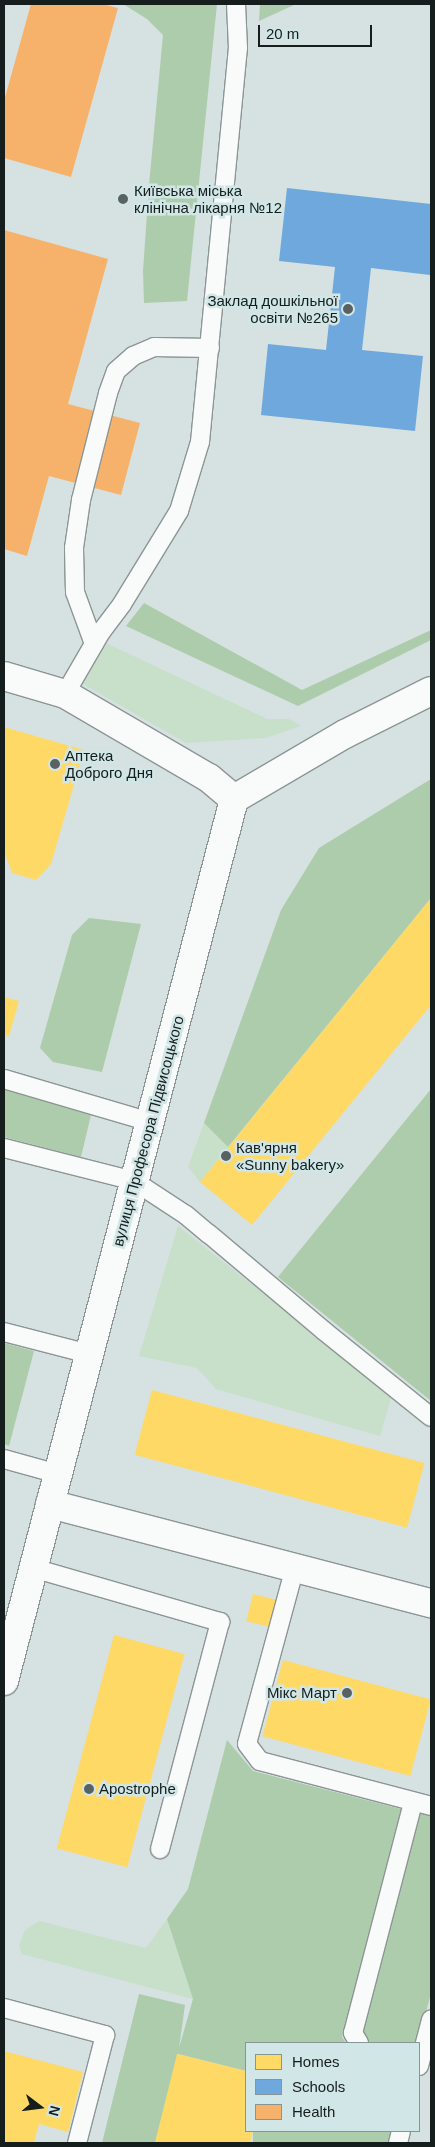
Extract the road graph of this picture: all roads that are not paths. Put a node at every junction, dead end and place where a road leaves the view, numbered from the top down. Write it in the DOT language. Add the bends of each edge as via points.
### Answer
graph roads {
  1 [pos="236,4"];
  2 [pos="210,348"];
  3 [pos="94,644"];
  4 [pos="4,676"];
  5 [pos="431,691"];
  6 [pos="65,694"];
  7 [pos="234,800"];
  8 [pos="4,1079"];
  9 [pos="150,1122"];
  10 [pos="4,1148"];
  11 [pos="134,1181"];
  12 [pos="4,1332"];
  13 [pos="89,1354"];
  14 [pos="431,1416"];
  15 [pos="4,1458"];
  16 [pos="58,1474"];
  17 [pos="50,1504"];
  18 [pos="295,1567"];
  19 [pos="33,1568"];
  20 [pos="431,1603"];
  21 [pos="4,1681"];
  22 [pos="413,1802"];
  23 [pos="431,1806"];
  24 [pos="160,1849"];
  25 [pos="4,2008"];
  26 [pos="431,2020"];
  27 [pos="358,2042"];
  28 [pos="424,2056"];
  29 [pos="77,2143"];
  1 -- 2 [label="lane" via="238,48"];
  2 -- 3 [label="lane" via="200,442 179,510"];
  2 -- 3 [label="lane" via="154,347 133,356 116,371 81,500 74,548 75,592"];
  3 -- 6 [label="lane"];
  4 -- 6 [label="street"];
  5 -- 7 [label="street" via="345,734"];
  6 -- 7 [label="street" via="209,778"];
  7 -- 9 [label="street, вулиця Професора Підвисоцького"];
  8 -- 9 [label="lane"];
  9 -- 11 [label="street, вулиця Професора Підвисоцького"];
  10 -- 11 [label="lane"];
  11 -- 13 [label="street, вулиця Професора Підвисоцького"];
  11 -- 14 [label="lane" via="186,1215"];
  12 -- 13 [label="lane"];
  13 -- 16 [label="street, вулиця Професора Підвисоцького"];
  15 -- 16 [label="lane"];
  16 -- 17 [label="street, вулиця Професора Підвисоцького"];
  17 -- 18 [label="street"];
  17 -- 19 [label="street, вулиця Професора Підвисоцького"];
  18 -- 20 [label="street"];
  18 -- 22 [label="lane" via="247,1744 260,1761"];
  19 -- 21 [label="street, вулиця Професора Підвисоцького"];
  19 -- 24 [label="lane" via="220,1622"];
  22 -- 23 [label="lane"];
  22 -- 27 [label="lane" via="353,2033"];
  25 -- 29 [label="lane" via="105,2034"];
  26 -- 28 [label="lane"];
}
